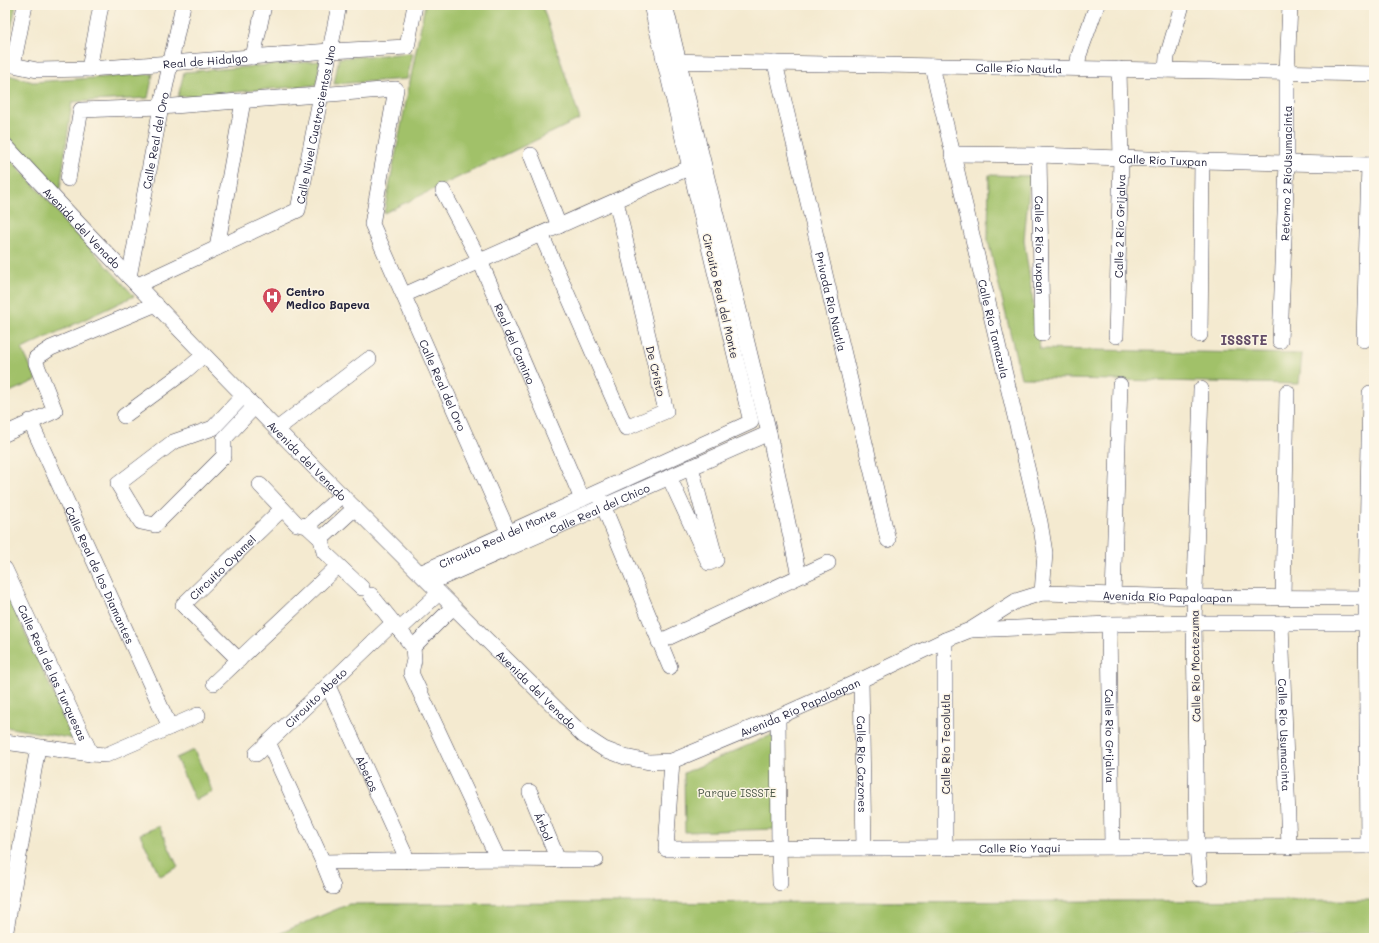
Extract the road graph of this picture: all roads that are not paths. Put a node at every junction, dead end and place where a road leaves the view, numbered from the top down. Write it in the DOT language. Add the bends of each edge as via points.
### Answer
graph roads {
  1 [pos="25,5"];
  2 [pos="101,5"];
  3 [pos="183,5"];
  4 [pos="264,5"];
  5 [pos="339,5"];
  6 [pos="415,5"];
  7 [pos="651,5"];
  8 [pos="666,5"];
  9 [pos="1097,5"];
  10 [pos="1182,5"];
  11 [pos="1290,5"];
  12 [pos="330,51"];
  13 [pos="253,57"];
  14 [pos="672,61"];
  15 [pos="9,63"];
  16 [pos="775,63"];
  17 [pos="171,64"];
  18 [pos="932,66"];
  19 [pos="1077,68"];
  20 [pos="89,69"];
  21 [pos="1119,69"];
  22 [pos="1166,70"];
  23 [pos="1287,72"];
  24 [pos="1374,74"];
  25 [pos="320,95"];
  26 [pos="243,101"];
  27 [pos="161,107"];
  28 [pos="5,145"];
  29 [pos="531,154"];
  30 [pos="952,154"];
  31 [pos="1039,155"];
  32 [pos="1121,159"];
  33 [pos="1202,162"];
  34 [pos="1287,163"];
  35 [pos="1371,165"];
  36 [pos="690,167"];
  37 [pos="68,179"];
  38 [pos="443,191"];
  39 [pos="616,201"];
  40 [pos="559,226"];
  41 [pos="541,234"];
  42 [pos="217,248"];
  43 [pos="480,261"];
  44 [pos="134,281"];
  45 [pos="404,295"];
  46 [pos="156,304"];
  47 [pos="1042,334"];
  48 [pos="1200,335"];
  49 [pos="1116,336"];
  50 [pos="1364,340"];
  51 [pos="1280,341"];
  52 [pos="204,355"];
  53 [pos="369,359"];
  54 [pos="1120,385"];
  55 [pos="1201,389"];
  56 [pos="1287,392"];
  57 [pos="1370,393"];
  58 [pos="244,395"];
  59 [pos="255,406"];
  60 [pos="124,416"];
  61 [pos="30,421"];
  62 [pos="213,428"];
  63 [pos="277,430"];
  64 [pos="769,433"];
  65 [pos="5,434"];
  66 [pos="224,439"];
  67 [pos="692,467"];
  68 [pos="669,477"];
  69 [pos="260,485"];
  70 [pos="597,492"];
  71 [pos="342,495"];
  72 [pos="582,499"];
  73 [pos="603,506"];
  74 [pos="355,508"];
  75 [pos="282,509"];
  76 [pos="307,526"];
  77 [pos="321,539"];
  78 [pos="512,539"];
  79 [pos="888,540"];
  80 [pos="828,563"];
  81 [pos="338,566"];
  82 [pos="5,569"];
  83 [pos="799,576"];
  84 [pos="429,583"];
  85 [pos="1042,593"];
  86 [pos="1113,596"];
  87 [pos="1194,597"];
  88 [pos="1283,597"];
  89 [pos="1370,597"];
  90 [pos="453,607"];
  91 [pos="1281,622"];
  92 [pos="1194,623"];
  93 [pos="1371,623"];
  94 [pos="1109,624"];
  95 [pos="396,627"];
  96 [pos="970,630"];
  97 [pos="945,640"];
  98 [pos="659,642"];
  99 [pos="413,646"];
  100 [pos="239,660"];
  101 [pos="670,667"];
  102 [pos="861,680"];
  103 [pos="214,683"];
  104 [pos="328,686"];
  105 [pos="198,715"];
  106 [pos="778,717"];
  107 [pos="170,727"];
  108 [pos="5,742"];
  109 [pos="268,742"];
  110 [pos="38,747"];
  111 [pos="91,754"];
  112 [pos="256,754"];
  113 [pos="625,757"];
  114 [pos="672,761"];
  115 [pos="530,792"];
  116 [pos="1371,846"];
  117 [pos="1112,847"];
  118 [pos="1197,847"];
  119 [pos="1289,847"];
  120 [pos="864,848"];
  121 [pos="945,848"];
  122 [pos="778,849"];
  123 [pos="498,859"];
  124 [pos="558,860"];
  125 [pos="596,860"];
  126 [pos="408,861"];
  127 [pos="323,862"];
  128 [pos="1200,879"];
  129 [pos="780,883"];
  130 [pos="333,887"];
  131 [pos="5,936"];
  1 -- 15 [label="street"];
  2 -- 20 [label="street"];
  3 -- 17 [label="street, Calle Real del Oro"];
  4 -- 13 [label="street"];
  5 -- 12 [label="street, Calle Nivel Cuatrocientos Uno"];
  6 -- 12 [label="street, Real de Hidalgo" via="407,47"];
  7 -- 14 [label="street, Circuito Real del Monte"];
  8 -- 14 [label="street, Circuito Real del Monte"];
  9 -- 19 [label="street" via="1079,54"];
  10 -- 22 [label="street" via="1167,57"];
  11 -- 23 [label="street, Retorno 2 RíoUsumacinta"];
  12 -- 13 [label="street, Real de Hidalgo"];
  12 -- 25 [label="street, Calle Nivel Cuatrocientos Uno"];
  13 -- 17 [label="street, Real de Hidalgo"];
  14 -- 16 [label="street, Calle Río Nautla"];
  14 -- 36 [label="street, Circuito Real del Monte"];
  14 -- 64 [label="street, Circuito Real del Monte"];
  15 -- 20 [label="street, Real de Hidalgo" via="37,70"];
  16 -- 18 [label="street, Calle Río Nautla"];
  16 -- 79 [label="street, Privada Río Nautla"];
  17 -- 20 [label="street, Real de Hidalgo"];
  17 -- 27 [label="street, Calle Real del Oro"];
  18 -- 19 [label="street, Calle Río Nautla"];
  18 -- 30 [label="street, Calle Río Tamazula"];
  19 -- 21 [label="street, Calle Río Nautla"];
  21 -- 22 [label="street, Calle Río Nautla"];
  21 -- 32 [label="street, Calle 2 Río Grijalva"];
  22 -- 23 [label="street, Calle Río Nautla"];
  23 -- 24 [label="street, Calle Río Nautla"];
  23 -- 34 [label="street, Retorno 2 RíoUsumacinta"];
  25 -- 26 [label="street"];
  25 -- 42 [label="street, Calle Nivel Cuatrocientos Uno" via="298,210"];
  25 -- 45 [label="street, Calle Real del Oro" via="396,89 372,224"];
  26 -- 27 [label="street"];
  26 -- 42 [label="street"];
  27 -- 37 [label="street" via="81,110"];
  27 -- 44 [label="street, Calle Real del Oro"];
  28 -- 44 [label="street, Avenida del Venado"];
  29 -- 40 [label="street"];
  30 -- 31 [label="street, Calle Río Tuxpan"];
  30 -- 85 [label="street, Calle Río Tamazula" via="1040,522 1045,553"];
  31 -- 32 [label="street, Calle Río Tuxpan"];
  31 -- 47 [label="street, Calle 2 Río Tuxpan"];
  32 -- 33 [label="street, Calle Río Tuxpan"];
  32 -- 49 [label="street, Calle 2 Río Grijalva"];
  33 -- 34 [label="street, Calle Río Tuxpan"];
  33 -- 48 [label="street"];
  34 -- 35 [label="street, Calle Río Tuxpan"];
  34 -- 51 [label="street, Retorno 2 RíoUsumacinta"];
  35 -- 50 [label="street"];
  36 -- 39 [label="street"];
  36 -- 70 [label="street, Circuito Real del Monte" via="751,422"];
  38 -- 43 [label="street, Real del Camino"];
  39 -- 40 [label="street"];
  39 -- 41 [label="street, De Cristo" via="666,411 626,428"];
  40 -- 41 [label="street"];
  41 -- 43 [label="street"];
  42 -- 44 [label="street, Calle Nivel Cuatrocientos Uno"];
  43 -- 45 [label="street"];
  43 -- 72 [label="street, Real del Camino"];
  44 -- 46 [label="street, Avenida del Venado"];
  45 -- 78 [label="street, Calle Real del Oro"];
  46 -- 52 [label="street, Avenida del Venado"];
  46 -- 61 [label="street" via="51,348 36,358 55,411"];
  52 -- 58 [label="street, Avenida del Venado"];
  52 -- 60 [label="street"];
  53 -- 63 [label="street"];
  54 -- 86 [label="street"];
  55 -- 87 [label="street, Calle Río Moctezuma"];
  56 -- 88 [label="street"];
  57 -- 89 [label="street"];
  58 -- 59 [label="street, Avenida del Venado"];
  58 -- 62 [label="street"];
  59 -- 63 [label="street, Avenida del Venado"];
  59 -- 66 [label="street"];
  61 -- 65 [label="street"];
  61 -- 107 [label="street, Calle Real de los Diamantes"];
  62 -- 66 [label="street"];
  62 -- 66 [label="street" via="173,442 118,484 141,522 155,525 224,456"];
  63 -- 71 [label="street, Avenida del Venado"];
  64 -- 67 [label="street, Calle Real del Chico"];
  64 -- 83 [label="street, Circuito Real del Monte"];
  67 -- 68 [label="street, Calle Real del Chico"];
  67 -- 68 [label="street" via="716,560 709,563"];
  68 -- 73 [label="street, Calle Real del Chico"];
  69 -- 75 [label="street"];
  70 -- 72 [label="street, Circuito Real del Monte"];
  70 -- 73 [label="street"];
  71 -- 74 [label="street, Avenida del Venado"];
  71 -- 76 [label="street"];
  72 -- 78 [label="street, Circuito Real del Monte"];
  73 -- 78 [label="street, Calle Real del Chico"];
  73 -- 98 [label="street"];
  74 -- 77 [label="street"];
  74 -- 84 [label="street, Avenida del Venado"];
  75 -- 76 [label="street" via="297,524"];
  75 -- 100 [label="street, Circuito Oyamel" via="183,605"];
  76 -- 77 [label="street"];
  77 -- 81 [label="street" via="324,552"];
  78 -- 84 [label="street, Calle Real del Chico"];
  80 -- 83 [label="street"];
  81 -- 95 [label="street" via="366,591"];
  81 -- 100 [label="street"];
  82 -- 111 [label="street, Calle Real de las Turquesas"];
  83 -- 98 [label="street"];
  84 -- 90 [label="street, Avenida del Venado"];
  84 -- 95 [label="street, Circuito Abeto"];
  85 -- 86 [label="street, Avenida Río Papaloapan"];
  85 -- 96 [label="street, Avenida Río Papaloapan" via="1016,601"];
  86 -- 87 [label="street, Avenida Río Papaloapan"];
  87 -- 88 [label="street, Avenida Río Papaloapan"];
  87 -- 92 [label="street, Calle Río Moctezuma"];
  88 -- 89 [label="street, Avenida Río Papaloapan"];
  89 -- 93 [label="street"];
  90 -- 99 [label="street"];
  90 -- 113 [label="street, Avenida del Venado" via="584,736 604,749"];
  91 -- 92 [label="street, Avenida Río Papaloapan"];
  91 -- 93 [label="street, Avenida Río Papaloapan"];
  91 -- 119 [label="street, Calle Río Usumacinta"];
  92 -- 94 [label="street, Avenida Río Papaloapan"];
  92 -- 118 [label="street, Calle Río Moctezuma"];
  93 -- 116 [label="street"];
  94 -- 96 [label="street, Avenida Río Papaloapan"];
  94 -- 117 [label="street, Calle Río Grijalva"];
  95 -- 99 [label="street"];
  95 -- 104 [label="street, Circuito Abeto"];
  96 -- 97 [label="street, Avenida Río Papaloapan"];
  97 -- 102 [label="street, Avenida Río Papaloapan"];
  97 -- 121 [label="street, Calle Río Tecolutla"];
  98 -- 101 [label="street"];
  99 -- 123 [label="street" via="414,660 411,673"];
  100 -- 103 [label="street"];
  102 -- 106 [label="street, Avenida Río Papaloapan"];
  102 -- 120 [label="street, Calle Río Cazones"];
  104 -- 109 [label="street, Circuito Abeto"];
  104 -- 126 [label="street, Abetos"];
  105 -- 107 [label="street"];
  106 -- 114 [label="street, Avenida Río Papaloapan"];
  106 -- 122 [label="street"];
  107 -- 111 [label="street" via="106,755"];
  108 -- 110 [label="street"];
  109 -- 112 [label="street, Circuito Abeto"];
  109 -- 127 [label="street"];
  110 -- 111 [label="street"];
  110 -- 131 [label="street"];
  113 -- 114 [label="street, Avenida Río Papaloapan" via="649,762"];
  114 -- 122 [label="street, Calle Río Yaqui" via="666,849"];
  115 -- 124 [label="street, Árbol"];
  116 -- 119 [label="street, Calle Río Yaqui"];
  117 -- 118 [label="street, Calle Río Yaqui"];
  117 -- 121 [label="street, Calle Río Yaqui"];
  118 -- 119 [label="street, Calle Río Yaqui"];
  118 -- 128 [label="street, Calle Río Moctezuma"];
  120 -- 121 [label="street, Calle Río Yaqui"];
  120 -- 122 [label="street, Calle Río Yaqui"];
  122 -- 129 [label="street"];
  123 -- 124 [label="street"];
  123 -- 126 [label="street"];
  124 -- 125 [label="street"];
  126 -- 127 [label="street"];
  127 -- 130 [label="street"];
}
